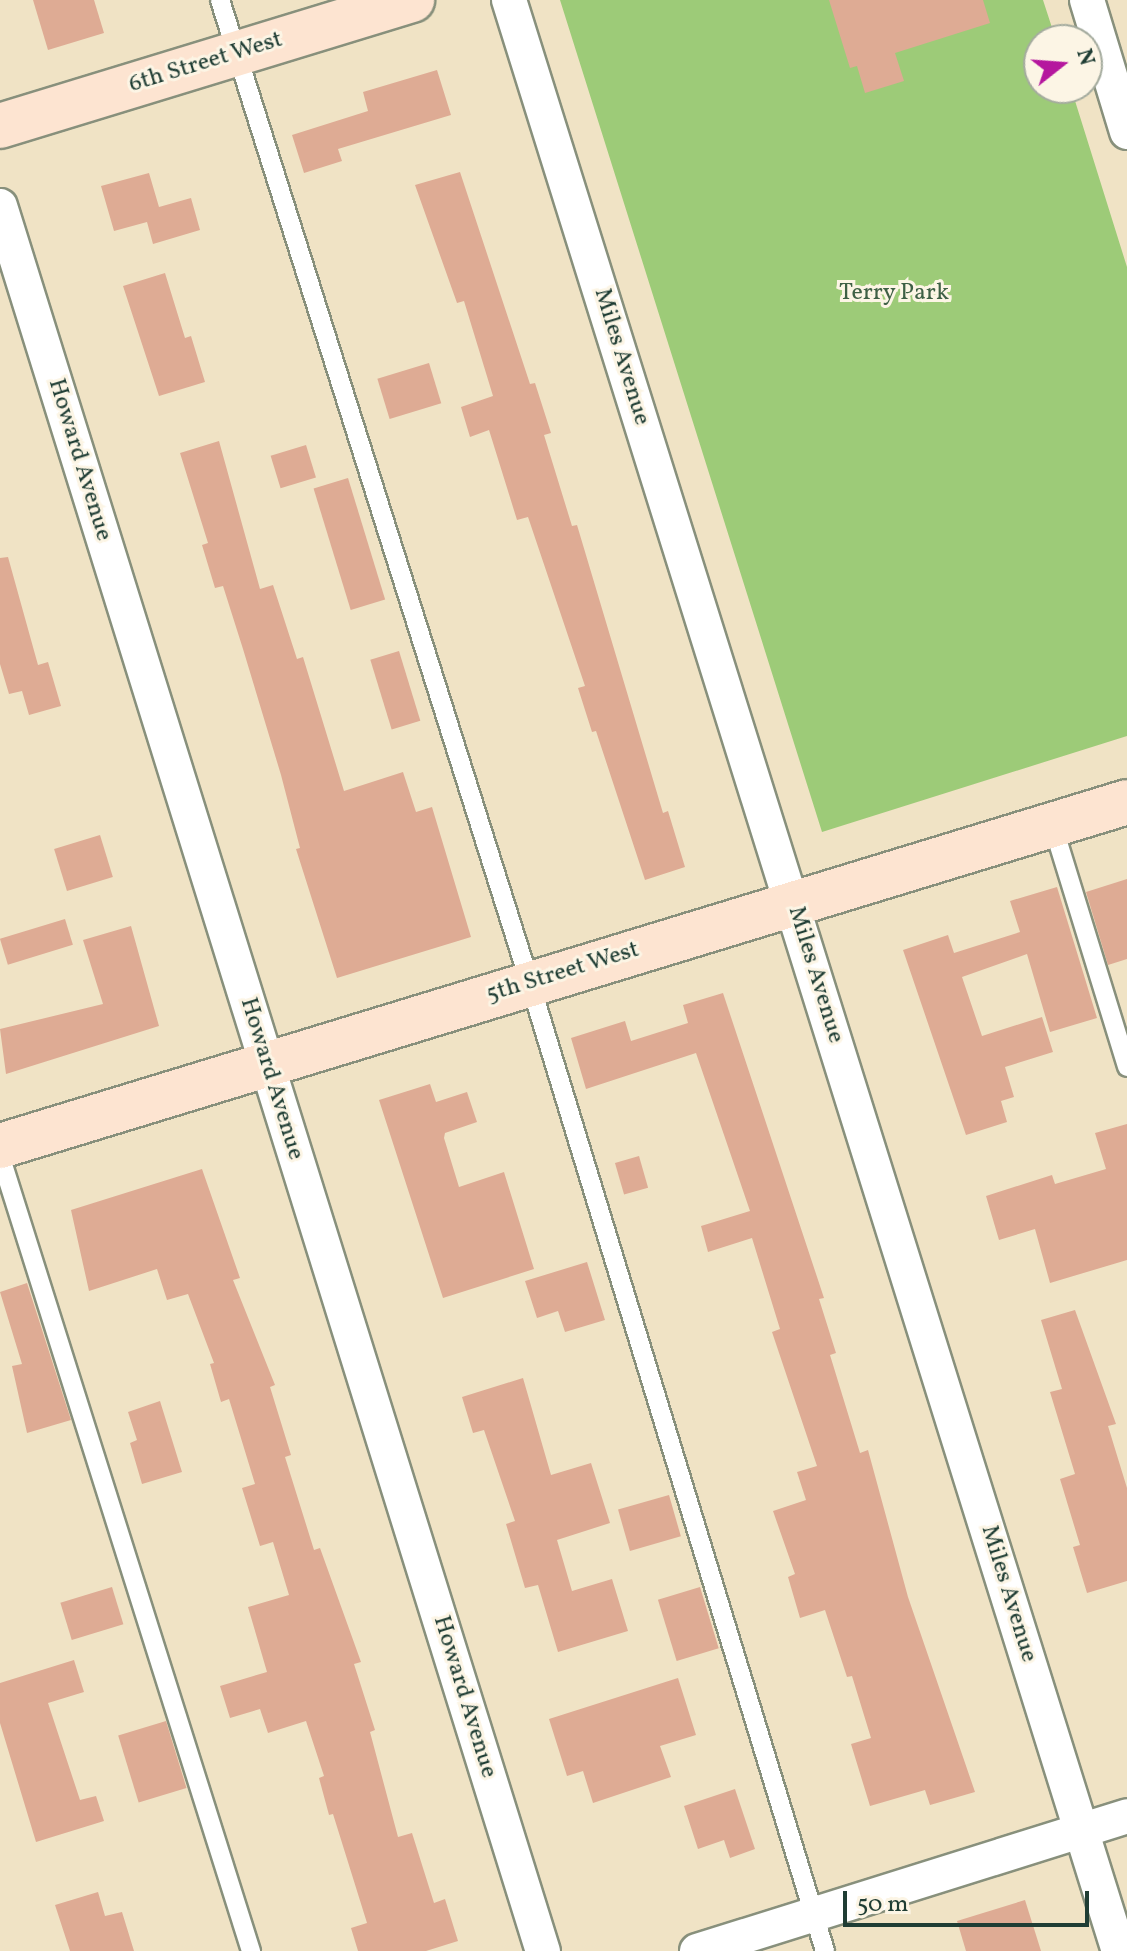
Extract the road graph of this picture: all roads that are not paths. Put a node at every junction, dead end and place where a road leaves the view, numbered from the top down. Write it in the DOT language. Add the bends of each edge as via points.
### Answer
graph roads {
  1 [pos="220,0"];
  2 [pos="412,0"];
  3 [pos="509,0"];
  4 [pos="1087,0"];
  5 [pos="237,54"];
  6 [pos="0,126"];
  7 [pos="1127,132"];
  8 [pos="0,206"];
  9 [pos="1127,802"];
  10 [pos="1053,826"];
  11 [pos="793,903"];
  12 [pos="530,983"];
  13 [pos="266,1063"];
  14 [pos="1127,1067"];
  15 [pos="0,1146"];
  16 [pos="0,1155"];
  17 [pos="1127,1816"];
  18 [pos="1082,1830"];
  19 [pos="813,1914"];
  20 [pos="251,1951"];
  21 [pos="543,1951"];
  22 [pos="697,1951"];
  23 [pos="825,1951"];
  24 [pos="1119,1951"];
  1 -- 5 [label="lane"];
  2 -- 5 [label="street, 6th Street West"];
  3 -- 11 [label="street, Miles Avenue"];
  4 -- 7 [label="street"];
  5 -- 6 [label="street, 6th Street West"];
  5 -- 12 [label="lane"];
  8 -- 13 [label="street, Howard Avenue"];
  9 -- 10 [label="street, 5th Street West"];
  10 -- 11 [label="street, 5th Street West"];
  10 -- 14 [label="lane"];
  11 -- 12 [label="street, 5th Street West"];
  11 -- 18 [label="street, Miles Avenue"];
  12 -- 13 [label="street, 5th Street West"];
  12 -- 19 [label="lane"];
  13 -- 15 [label="street, 5th Street West"];
  13 -- 21 [label="street, Howard Avenue"];
  16 -- 20 [label="lane"];
  17 -- 18 [label="street"];
  18 -- 19 [label="street"];
  18 -- 24 [label="street, Miles Avenue"];
  19 -- 22 [label="street"];
  19 -- 23 [label="lane"];
}
